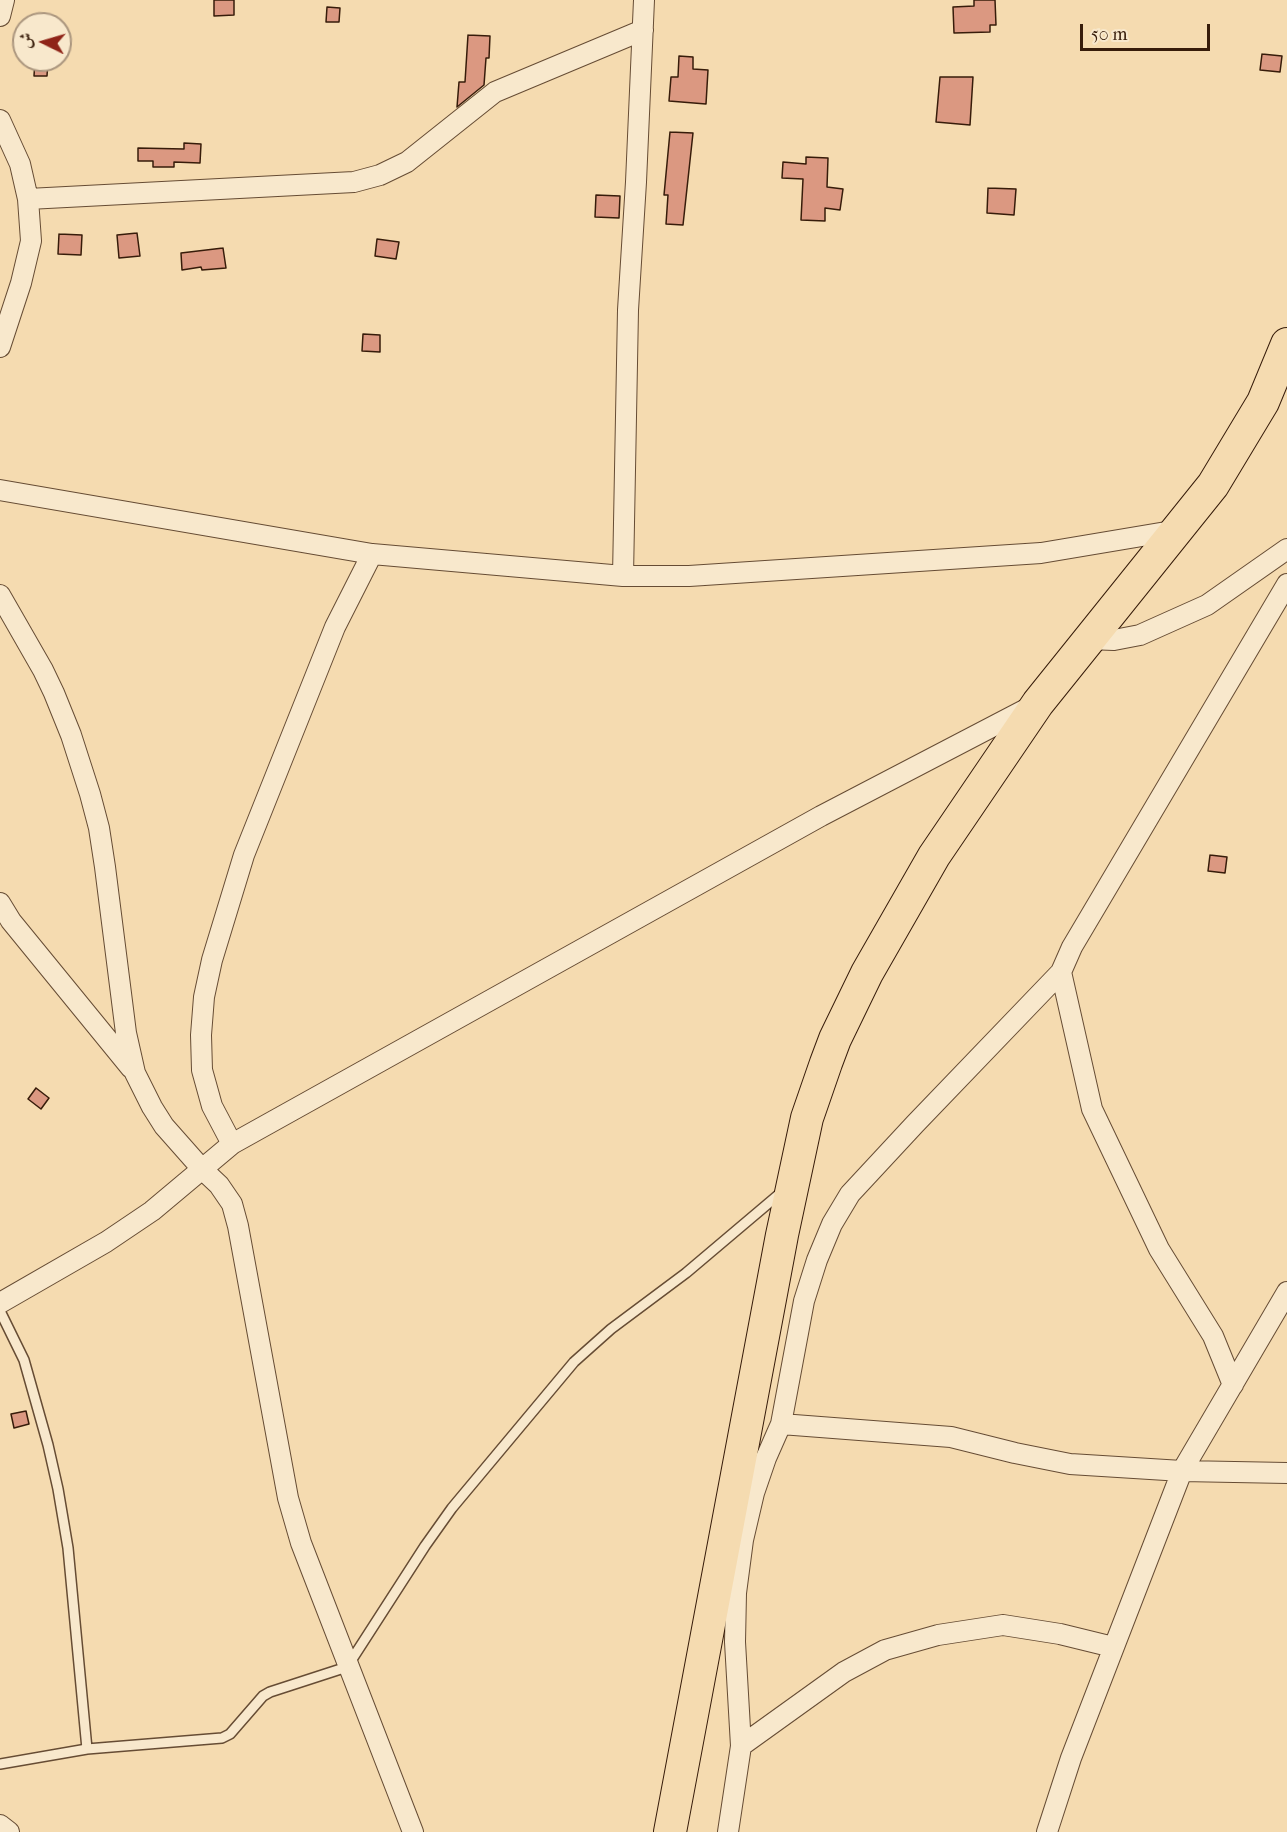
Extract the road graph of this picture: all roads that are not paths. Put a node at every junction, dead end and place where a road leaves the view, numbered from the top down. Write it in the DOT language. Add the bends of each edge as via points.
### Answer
graph roads {
  1 [pos="4,0"];
  2 [pos="644,0"];
  3 [pos="0,16"];
  4 [pos="643,30"];
  5 [pos="0,120"];
  6 [pos="28,199"];
  7 [pos="2,335"];
  8 [pos="1287,344"];
  9 [pos="1,486"];
  10 [pos="1178,530"];
  11 [pos="1287,549"];
  12 [pos="372,554"];
  13 [pos="623,576"];
  14 [pos="1287,584"];
  15 [pos="0,595"];
  16 [pos="1088,639"];
  17 [pos="1038,703"];
  18 [pos="0,903"];
  19 [pos="1061,972"];
  20 [pos="135,1073"];
  21 [pos="232,1144"];
  22 [pos="202,1169"];
  23 [pos="794,1182"];
  24 [pos="1287,1292"];
  25 [pos="0,1303"];
  26 [pos="0,1311"];
  27 [pos="1233,1385"];
  28 [pos="781,1424"];
  29 [pos="1182,1471"];
  30 [pos="1287,1473"];
  31 [pos="1113,1647"];
  32 [pos="347,1667"];
  33 [pos="741,1746"];
  34 [pos="87,1749"];
  35 [pos="0,1764"];
  36 [pos="0,1826"];
  37 [pos="9,1832"];
  38 [pos="413,1832"];
  39 [pos="670,1832"];
  40 [pos="728,1832"];
  41 [pos="1047,1832"];
  1 -- 3 [label="street"];
  2 -- 4 [label="street"];
  4 -- 6 [label="street" via="495,92 407,162 380,175 354,182"];
  4 -- 13 [label="street" via="628,310"];
  5 -- 6 [label="street" via="20,164"];
  6 -- 7 [label="street" via="31,241"];
  8 -- 10 [label="main road" via="1263,402 1213,485"];
  9 -- 12 [label="street"];
  10 -- 13 [label="street" via="1041,553 689,576"];
  10 -- 16 [label="main road"];
  11 -- 16 [label="street" via="1207,605 1140,634 1114,640"];
  12 -- 13 [label="street"];
  12 -- 21 [label="street" via="335,627 248,845 212,960 204,997 202,1070 212,1106"];
  14 -- 19 [label="street"];
  15 -- 20 [label="street" via="54,693 90,794 99,828 126,1033"];
  16 -- 17 [label="main road"];
  17 -- 21 [label="street" via="821,816"];
  17 -- 23 [label="main road" via="934,856 867,973 820,1079 807,1118"];
  18 -- 20 [label="street"];
  19 -- 27 [label="street" via="1092,1108 1159,1249 1213,1336"];
  19 -- 28 [label="street" via="850,1194 832,1224 804,1301"];
  20 -- 22 [label="street" via="164,1126"];
  21 -- 22 [label="street"];
  22 -- 25 [label="street" via="106,1242"];
  22 -- 32 [label="street" via="232,1204 288,1498 304,1555"];
  23 -- 32 [label="lane" via="574,1362 452,1508"];
  23 -- 39 [label="main road"];
  24 -- 27 [label="street"];
  26 -- 34 [label="lane" via="24,1360 58,1489 68,1548"];
  27 -- 29 [label="street"];
  28 -- 29 [label="street" via="951,1437 1070,1464"];
  28 -- 33 [label="street" via="754,1493 738,1566 735,1642"];
  29 -- 30 [label="street"];
  29 -- 31 [label="street"];
  31 -- 33 [label="street" via="1003,1625 938,1635 885,1650 844,1672"];
  31 -- 41 [label="street"];
  32 -- 34 [label="lane" via="270,1692 222,1738"];
  32 -- 38 [label="street"];
  33 -- 40 [label="street"];
  34 -- 35 [label="lane"];
  36 -- 37 [label="street"];
}
